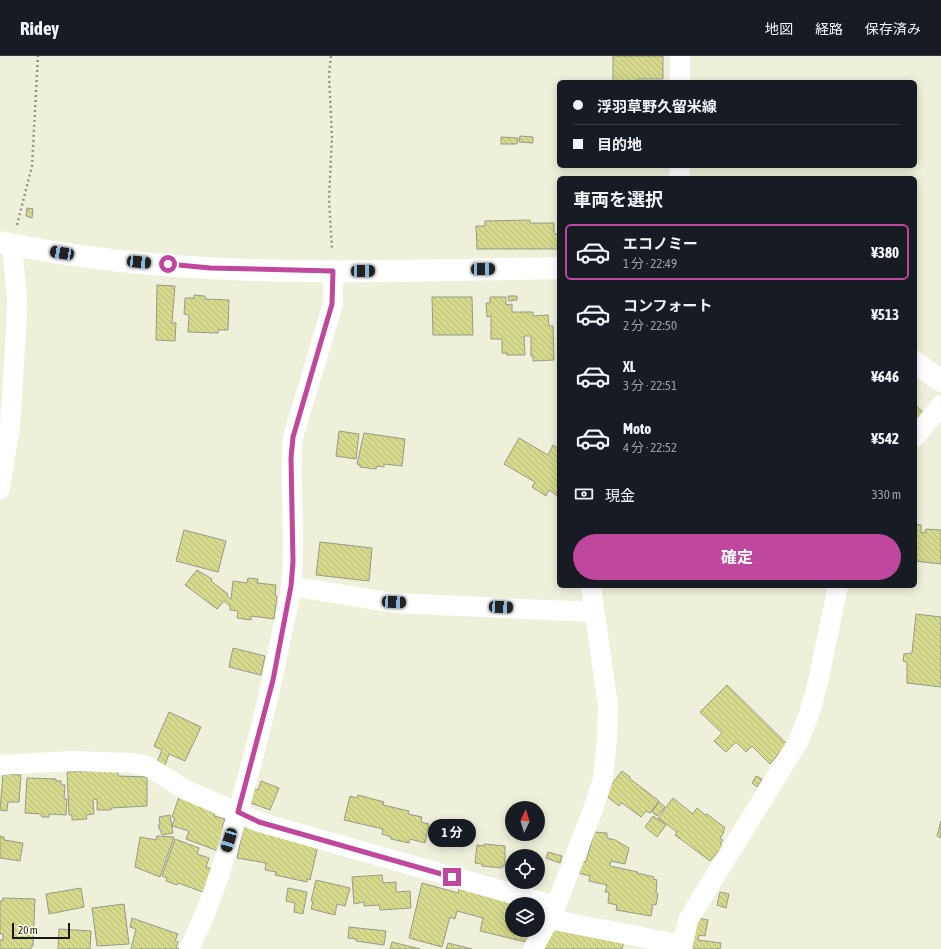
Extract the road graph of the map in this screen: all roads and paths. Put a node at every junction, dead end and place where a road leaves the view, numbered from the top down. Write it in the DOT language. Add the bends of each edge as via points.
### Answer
graph roads {
  1 [pos="38,56"];
  2 [pos="331,56"];
  3 [pos="680,56"];
  4 [pos="680,80"];
  5 [pos="6,243"];
  6 [pos="557,268"];
  7 [pos="333,271"];
  8 [pos="917,363"];
  9 [pos="941,381"];
  10 [pos="941,405"];
  11 [pos="917,435"];
  12 [pos="0,489"];
  13 [pos="291,586"];
  14 [pos="591,588"];
  15 [pos="838,588"];
  16 [pos="593,612"];
  17 [pos="0,765"];
  18 [pos="238,812"];
  19 [pos="552,913"];
  20 [pos="682,947"];
  21 [pos="189,949"];
  22 [pos="533,949"];
  1 -- 5 [label="path" via="32,166"];
  2 -- 7 [label="path" via="329,74 332,137 329,199"];
  3 -- 4 [label="street"];
  5 -- 7 [label="main road" via="62,253 202,267"];
  5 -- 12 [label="street" via="17,299 10,426"];
  6 -- 7 [label="main road"];
  7 -- 13 [label="street" via="332,304 293,437"];
  8 -- 9 [label="main road"];
  10 -- 11 [label="street"];
  13 -- 16 [label="street" via="394,602"];
  13 -- 18 [label="street" via="273,680"];
  14 -- 16 [label="street"];
  15 -- 20 [label="street" via="810,715 798,742 688,920"];
  16 -- 19 [label="street" via="608,706 602,779 592,812"];
  17 -- 18 [label="street" via="70,761 132,763 149,767 184,789"];
  18 -- 19 [label="street" via="259,822"];
  18 -- 21 [label="street" via="207,910"];
  19 -- 20 [label="street"];
  19 -- 22 [label="street"];
}
